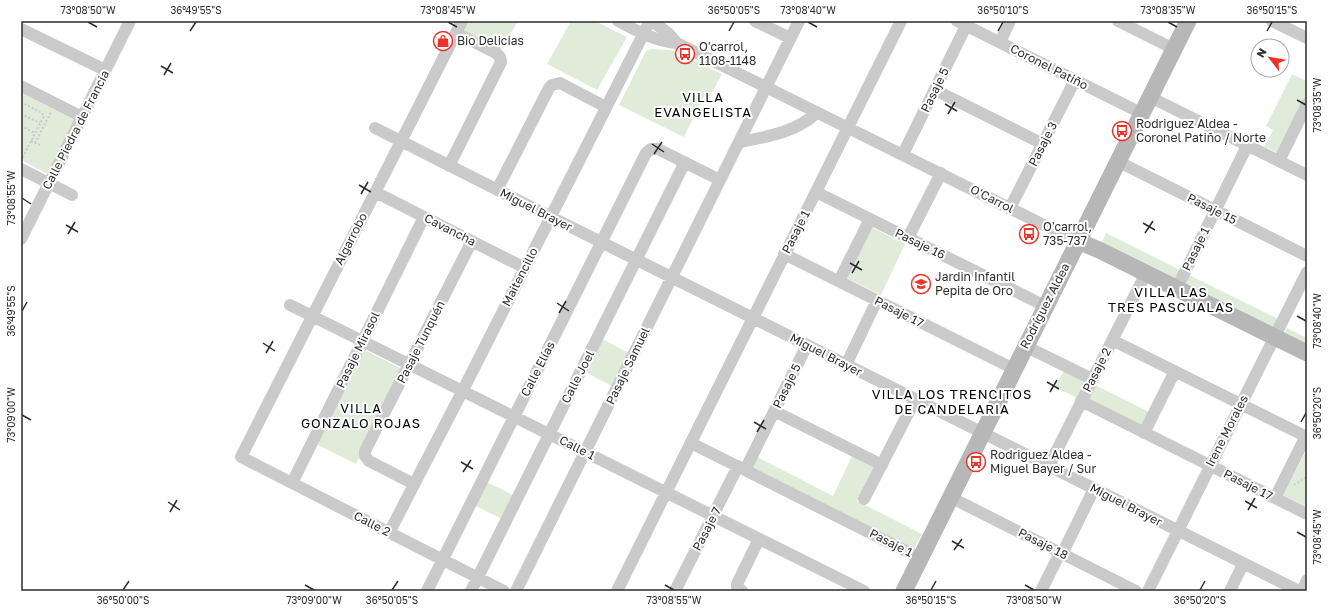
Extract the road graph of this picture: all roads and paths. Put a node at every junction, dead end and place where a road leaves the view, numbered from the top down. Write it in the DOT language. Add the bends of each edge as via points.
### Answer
graph roads {
  1 [pos="462,21"];
  2 [pos="618,21"];
  3 [pos="651,21"];
  4 [pos="755,21"];
  5 [pos="799,21"];
  6 [pos="901,21"];
  7 [pos="1010,21"];
  8 [pos="1118,21"];
  9 [pos="1188,21"];
  10 [pos="1272,21"];
  11 [pos="128,22"];
  12 [pos="962,23"];
  13 [pos="21,29"];
  14 [pos="456,33"];
  15 [pos="644,34"];
  16 [pos="790,38"];
  17 [pos="1307,38"];
  18 [pos="1000,42"];
  19 [pos="677,43"];
  20 [pos="1174,49"];
  21 [pos="105,70"];
  22 [pos="1075,80"];
  23 [pos="21,86"];
  24 [pos="766,87"];
  25 [pos="935,90"];
  26 [pos="1150,97"];
  27 [pos="21,102"];
  28 [pos="1307,104"];
  29 [pos="606,107"];
  30 [pos="52,110"];
  31 [pos="817,112"];
  32 [pos="1142,113"];
  33 [pos="21,114"];
  34 [pos="82,117"];
  35 [pos="40,124"];
  36 [pos="21,126"];
  37 [pos="848,127"];
  38 [pos="375,128"];
  39 [pos="35,133"];
  40 [pos="31,141"];
  41 [pos="401,141"];
  42 [pos="740,142"];
  43 [pos="35,143"];
  44 [pos="1042,144"];
  45 [pos="40,145"];
  46 [pos="1247,146"];
  47 [pos="21,152"];
  48 [pos="24,154"];
  49 [pos="903,154"];
  50 [pos="21,160"];
  51 [pos="1117,161"];
  52 [pos="1279,161"];
  53 [pos="685,162"];
  54 [pos="449,166"];
  55 [pos="21,169"];
  56 [pos="941,173"];
  57 [pos="1307,175"];
  58 [pos="720,180"];
  59 [pos="49,183"];
  60 [pos="497,190"];
  61 [pos="376,192"];
  62 [pos="816,192"];
  63 [pos="72,195"];
  64 [pos="1010,208"];
  65 [pos="1215,210"];
  66 [pos="424,217"];
  67 [pos="550,217"];
  68 [pos="870,219"];
  69 [pos="22,234"];
  70 [pos="908,238"];
  71 [pos="472,241"];
  72 [pos="1078,241"];
  73 [pos="601,242"];
  74 [pos="784,254"];
  75 [pos="1307,256"];
  76 [pos="636,260"];
  77 [pos="525,268"];
  78 [pos="1307,272"];
  79 [pos="1146,273"];
  80 [pos="672,278"];
  81 [pos="839,281"];
  82 [pos="1177,288"];
  83 [pos="877,300"];
  84 [pos="290,305"];
  85 [pos="1045,306"];
  86 [pos="312,316"];
  87 [pos="752,318"];
  88 [pos="1274,337"];
  89 [pos="1112,340"];
  90 [pos="362,341"];
  91 [pos="807,346"];
  92 [pos="1026,346"];
  93 [pos="1307,353"];
  94 [pos="409,364"];
  95 [pos="846,365"];
  96 [pos="1014,369"];
  97 [pos="1175,371"];
  98 [pos="1092,379"];
  99 [pos="463,390"];
  100 [pos="915,400"];
  101 [pos="1081,402"];
  102 [pos="1241,404"];
  103 [pos="774,411"];
  104 [pos="514,416"];
  105 [pos="982,433"];
  106 [pos="1144,433"];
  107 [pos="549,434"];
  108 [pos="1306,437"];
  109 [pos="691,443"];
  110 [pos="585,452"];
  111 [pos="241,457"];
  112 [pos="882,465"];
  113 [pos="1049,466"];
  114 [pos="1210,466"];
  115 [pos="742,468"];
  116 [pos="292,483"];
  117 [pos="414,484"];
  118 [pos="1094,489"];
  119 [pos="666,492"];
  120 [pos="950,497"];
  121 [pos="1275,498"];
  122 [pos="864,499"];
  123 [pos="1307,514"];
  124 [pos="713,516"];
  125 [pos="1178,531"];
  126 [pos="389,533"];
  127 [pos="760,539"];
  128 [pos="1061,553"];
  129 [pos="920,558"];
  130 [pos="442,560"];
  131 [pos="1244,564"];
  132 [pos="477,578"];
  133 [pos="1307,580"];
  134 [pos="739,589"];
  135 [pos="427,591"];
  136 [pos="471,591"];
  137 [pos="504,591"];
  138 [pos="516,591"];
  139 [pos="617,591"];
  140 [pos="676,591"];
  141 [pos="864,591"];
  142 [pos="904,591"];
  143 [pos="1041,591"];
  144 [pos="1136,591"];
  145 [pos="1148,591"];
  146 [pos="1230,591"];
  147 [pos="1299,591"];
  148 [pos="1302,591"];
  1 -- 14 [label="street, Algarrobo"];
  2 -- 15 [label="street, O'Carrol"];
  3 -- 15 [label="street, Maitencillo"];
  3 -- 19 [label="street, O'Carrol" via="668,32"];
  4 -- 16 [label="street"];
  5 -- 16 [label="street, Pasaje Samuel"];
  6 -- 37 [label="street, Pasaje 1"];
  7 -- 18 [label="street"];
  8 -- 20 [label="street"];
  9 -- 20 [label="main road, Rodríguez Aldea"];
  10 -- 17 [label="street"];
  11 -- 21 [label="street, Calle Piedra de Francia"];
  12 -- 18 [label="street, Coronel Patiño"];
  12 -- 25 [label="street, Pasaje 5"];
  13 -- 21 [label="street"];
  14 -- 41 [label="street, Algarrobo"];
  14 -- 54 [label="street" via="496,53 501,59 500,66"];
  15 -- 19 [label="street, O'Carrol" via="658,40"];
  15 -- 29 [label="street, Maitencillo"];
  16 -- 24 [label="street, Pasaje Samuel"];
  18 -- 22 [label="street, Coronel Patiño"];
  19 -- 24 [label="street, O'Carrol"];
  20 -- 26 [label="main road, Rodríguez Aldea"];
  21 -- 34 [label="street, Calle Piedra de Francia"];
  22 -- 32 [label="street, Coronel Patiño"];
  22 -- 44 [label="street, Pasaje 3"];
  23 -- 34 [label="street"];
  24 -- 31 [label="street, O'Carrol"];
  24 -- 42 [label="street, Pasaje Samuel"];
  25 -- 44 [label="street"];
  25 -- 49 [label="street, Pasaje 5"];
  26 -- 32 [label="main road, Rodríguez Aldea"];
  26 -- 46 [label="street"];
  27 -- 35 [label="path" via="44,114"];
  28 -- 52 [label="street"];
  29 -- 60 [label="street" via="562,84 554,84 548,88"];
  29 -- 67 [label="street, Maitencillo"];
  30 -- 43 [label="path"];
  31 -- 37 [label="street, O'Carrol"];
  31 -- 42 [label="street" via="798,127"];
  32 -- 51 [label="main road, Rodríguez Aldea"];
  33 -- 35 [label="path"];
  34 -- 59 [label="street, Calle Piedra de Francia"];
  35 -- 39 [label="path"];
  36 -- 39 [label="path"];
  37 -- 49 [label="street, O'Carrol"];
  37 -- 62 [label="street, Pasaje 1"];
  38 -- 41 [label="street, Miguel Brayer"];
  39 -- 40 [label="path"];
  40 -- 43 [label="path"];
  40 -- 48 [label="path"];
  41 -- 54 [label="street, Miguel Brayer"];
  41 -- 61 [label="street, Algarrobo"];
  42 -- 58 [label="street, Pasaje Samuel"];
  43 -- 45 [label="path"];
  44 -- 64 [label="street, Pasaje 3"];
  46 -- 52 [label="street"];
  46 -- 65 [label="street, Pasaje 1"];
  47 -- 48 [label="path"];
  48 -- 50 [label="path"];
  49 -- 56 [label="street, O'Carrol"];
  51 -- 65 [label="street, Pasaje 15"];
  51 -- 72 [label="main road, Rodríguez Aldea"];
  52 -- 57 [label="street"];
  53 -- 58 [label="street"];
  53 -- 73 [label="street, Calle Elías" via="658,149 652,149 644,155"];
  53 -- 76 [label="street, Calle Joel"];
  54 -- 60 [label="street, Miguel Brayer"];
  55 -- 59 [label="street"];
  56 -- 64 [label="street, O'Carrol"];
  56 -- 70 [label="street"];
  58 -- 80 [label="street, Pasaje Samuel"];
  59 -- 63 [label="street"];
  59 -- 69 [label="street, Calle Piedra de Francia"];
  60 -- 67 [label="street, Miguel Brayer"];
  61 -- 66 [label="street, Cavancha"];
  61 -- 86 [label="street, Algarrobo"];
  62 -- 68 [label="street, Pasaje 16"];
  62 -- 74 [label="street, Pasaje 1"];
  64 -- 72 [label="street, O'Carrol"];
  65 -- 75 [label="street, Pasaje 15"];
  65 -- 82 [label="street, Pasaje 1"];
  66 -- 71 [label="street, Cavancha"];
  66 -- 90 [label="street, Pasaje Mirasol"];
  67 -- 73 [label="street, Miguel Brayer"];
  67 -- 77 [label="street, Maitencillo"];
  68 -- 70 [label="street, Pasaje 16"];
  68 -- 81 [label="street"];
  70 -- 85 [label="street, Pasaje 16"];
  71 -- 77 [label="street, Cavancha"];
  71 -- 94 [label="street, Pasaje Tunquén"];
  72 -- 79 [label="main road, O'Carrol"];
  72 -- 85 [label="main road, Rodríguez Aldea"];
  73 -- 76 [label="street, Miguel Brayer"];
  73 -- 104 [label="street, Calle Elías"];
  74 -- 81 [label="street, Pasaje 17"];
  74 -- 87 [label="street, Pasaje 1"];
  76 -- 80 [label="street, Miguel Brayer"];
  76 -- 107 [label="street, Calle Joel"];
  77 -- 99 [label="street, Maitencillo"];
  78 -- 88 [label="street, Irene Morales"];
  79 -- 82 [label="main road, O'Carrol"];
  79 -- 89 [label="street, Pasaje 2"];
  80 -- 87 [label="street, Miguel Brayer"];
  80 -- 110 [label="street, Pasaje Samuel"];
  81 -- 83 [label="street, Pasaje 17"];
  82 -- 88 [label="main road, O'Carrol"];
  83 -- 95 [label="street"];
  83 -- 96 [label="street, Pasaje 17"];
  84 -- 86 [label="street, Calle 1"];
  85 -- 92 [label="main road, Rodríguez Aldea"];
  86 -- 90 [label="street, Calle 1"];
  86 -- 111 [label="street, Algarrobo"];
  87 -- 91 [label="street, Miguel Brayer"];
  87 -- 109 [label="street, Pasaje 1"];
  88 -- 93 [label="main road, O'Carrol"];
  88 -- 102 [label="street, Irene Morales"];
  89 -- 97 [label="street"];
  89 -- 98 [label="street, Pasaje 2"];
  90 -- 94 [label="street, Calle 1"];
  90 -- 116 [label="street, Pasaje Mirasol"];
  91 -- 95 [label="street, Miguel Brayer"];
  91 -- 103 [label="street, Pasaje 5"];
  92 -- 96 [label="main road, Rodríguez Aldea"];
  92 -- 98 [label="street"];
  94 -- 99 [label="street, Calle 1"];
  94 -- 117 [label="street, Pasaje Tunquén" via="365,454 370,461"];
  95 -- 100 [label="street, Miguel Brayer"];
  96 -- 105 [label="main road, Rodríguez Aldea"];
  97 -- 102 [label="street"];
  97 -- 106 [label="street"];
  98 -- 101 [label="street, Pasaje 2"];
  99 -- 104 [label="street, Calle 1"];
  99 -- 117 [label="street, Maitencillo"];
  100 -- 105 [label="street, Miguel Brayer"];
  100 -- 112 [label="street"];
  101 -- 106 [label="street, Pasaje 17"];
  101 -- 113 [label="street, Pasaje 2"];
  102 -- 108 [label="street"];
  102 -- 114 [label="street, Irene Morales"];
  103 -- 112 [label="street"];
  103 -- 115 [label="street, Pasaje 5"];
  104 -- 107 [label="street, Calle 1"];
  104 -- 130 [label="street, Calle Elías"];
  105 -- 113 [label="street, Miguel Brayer"];
  105 -- 120 [label="main road, Rodríguez Aldea"];
  106 -- 114 [label="street, Pasaje 17"];
  107 -- 110 [label="street, Calle 1"];
  107 -- 132 [label="street, Calle Joel"];
  108 -- 121 [label="street"];
  109 -- 115 [label="street, Pasaje 1"];
  109 -- 119 [label="street, Pasaje 1"];
  110 -- 119 [label="street, Calle 1"];
  110 -- 138 [label="street, Pasaje Samuel"];
  111 -- 116 [label="street, Calle 2"];
  112 -- 122 [label="street"];
  113 -- 118 [label="street, Miguel Brayer"];
  114 -- 121 [label="street, Pasaje 17"];
  114 -- 125 [label="street, Irene Morales"];
  115 -- 124 [label="street, Pasaje 7"];
  115 -- 129 [label="street, Pasaje 1"];
  116 -- 126 [label="street, Calle 2"];
  117 -- 126 [label="street, Maitencillo"];
  118 -- 125 [label="street, Miguel Brayer"];
  118 -- 128 [label="street"];
  119 -- 124 [label="street, Calle 1"];
  119 -- 139 [label="street, Pasaje 1"];
  120 -- 128 [label="street, Pasaje 18"];
  120 -- 129 [label="main road, Rodríguez Aldea"];
  121 -- 123 [label="street, Pasaje 17"];
  124 -- 127 [label="street, Calle 1"];
  124 -- 140 [label="street, Pasaje 7"];
  125 -- 131 [label="street, Miguel Brayer"];
  125 -- 145 [label="street, Irene Morales"];
  126 -- 130 [label="street, Calle 2"];
  127 -- 134 [label="street" via="737,584"];
  127 -- 141 [label="street, Calle 1"];
  128 -- 143 [label="street"];
  128 -- 144 [label="street, Pasaje 18"];
  129 -- 142 [label="main road, Rodríguez Aldea"];
  130 -- 132 [label="street, Calle 2"];
  130 -- 135 [label="street, Calle Elías"];
  131 -- 146 [label="street"];
  131 -- 147 [label="street, Miguel Brayer"];
  132 -- 136 [label="street, Calle Joel"];
  132 -- 137 [label="street, Calle 2"];
  133 -- 148 [label="street"];
}
